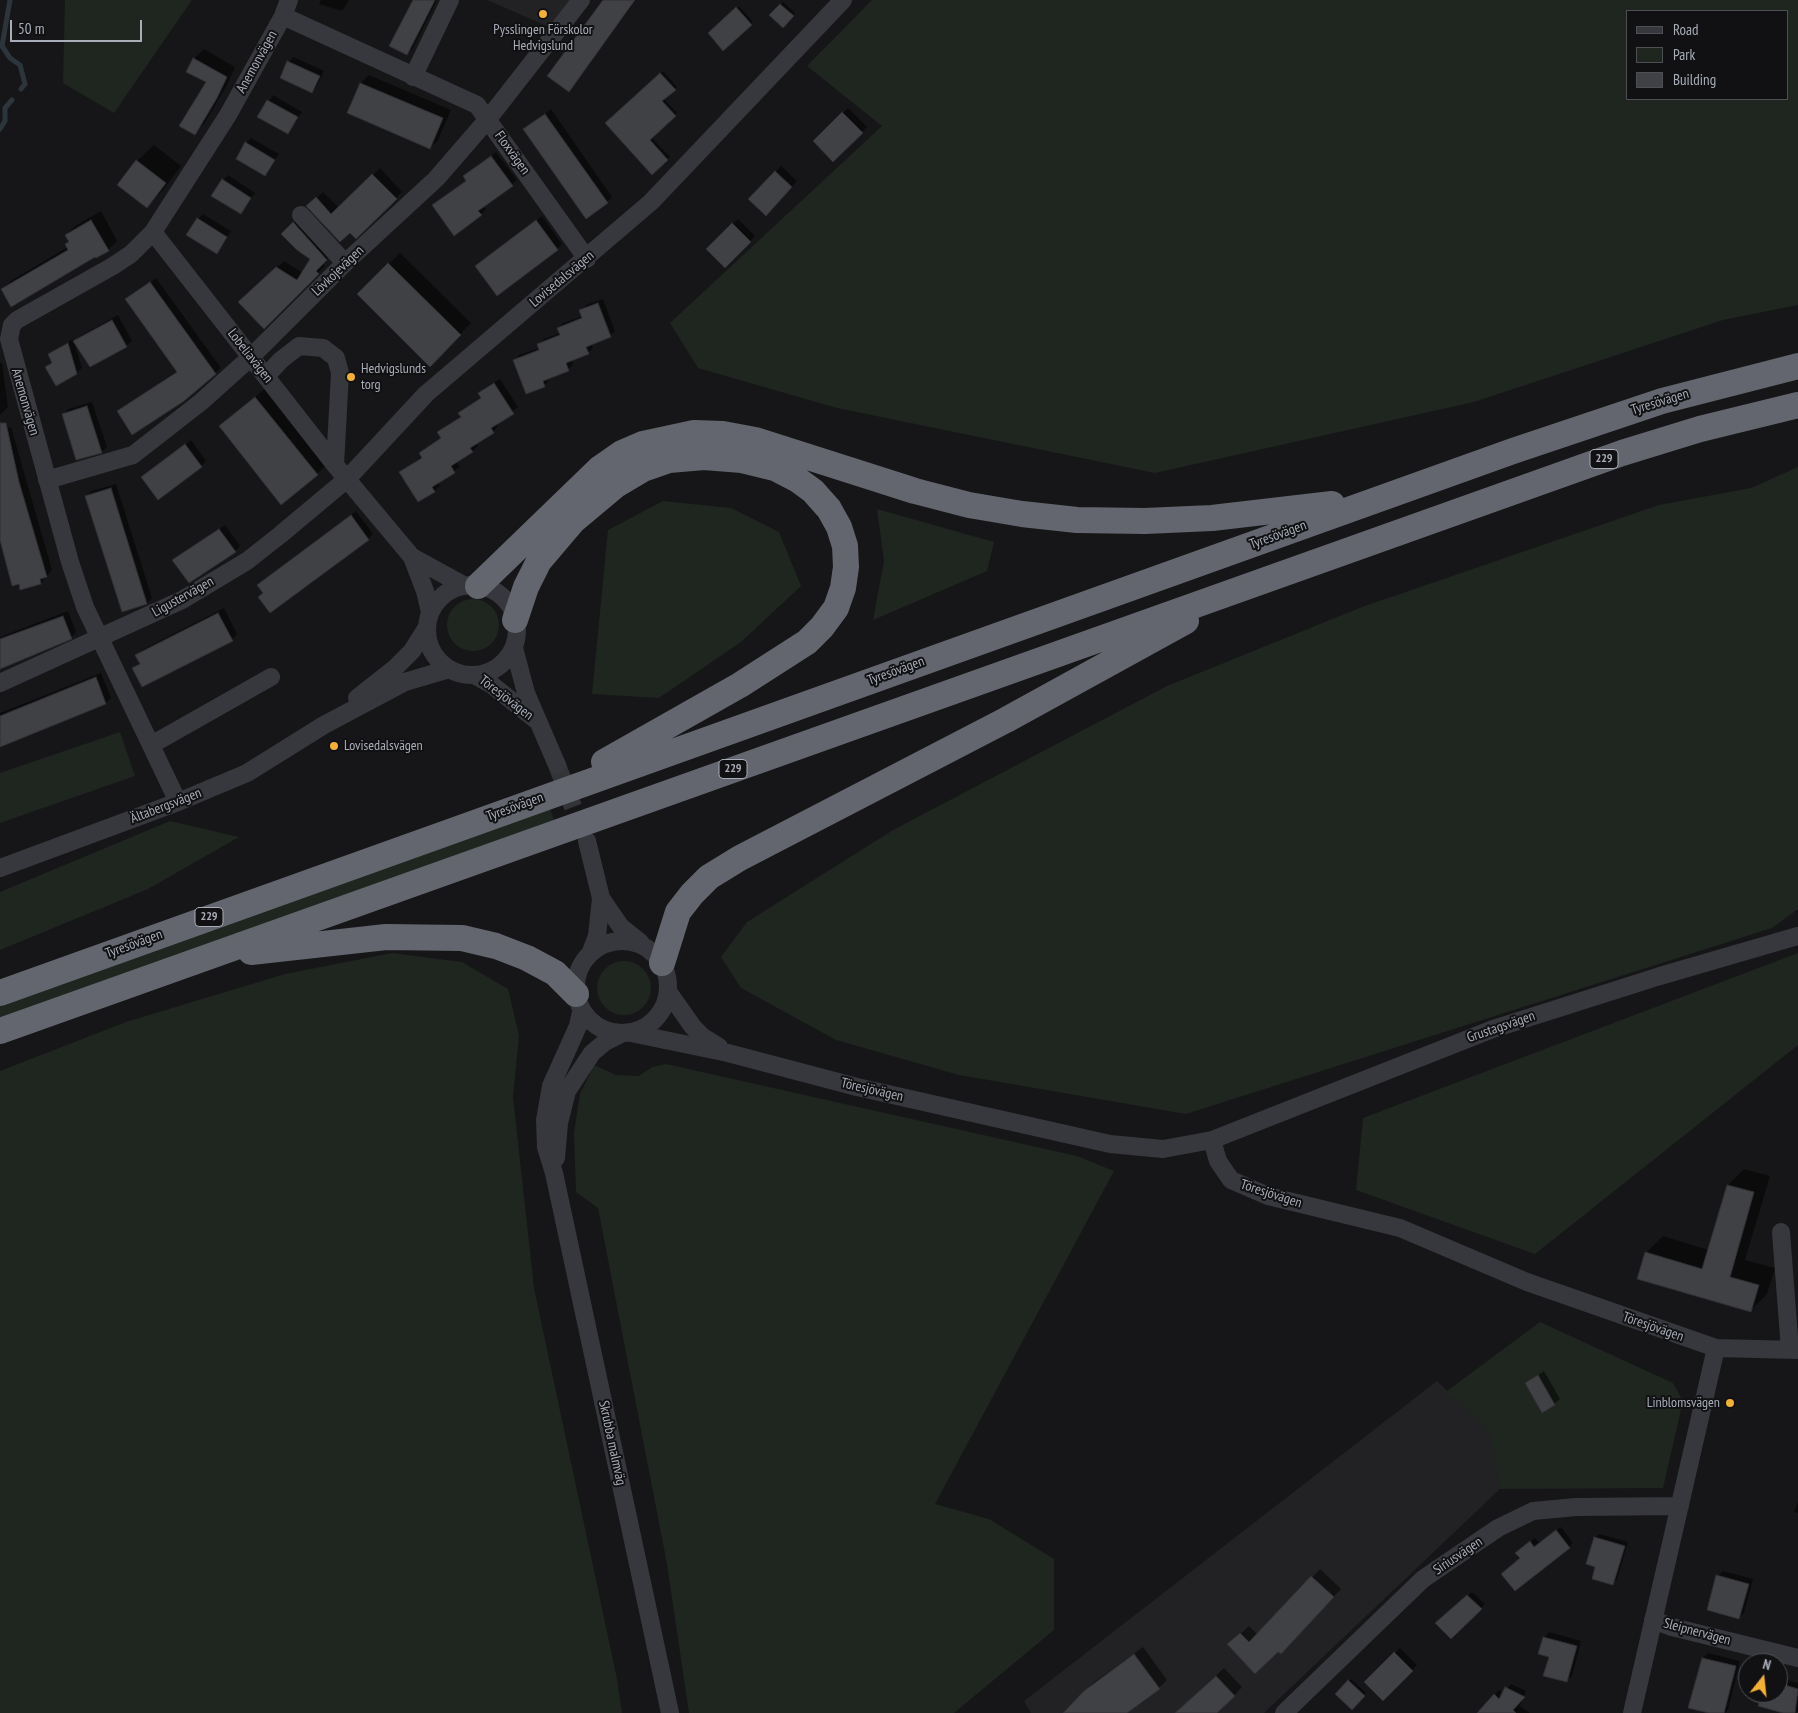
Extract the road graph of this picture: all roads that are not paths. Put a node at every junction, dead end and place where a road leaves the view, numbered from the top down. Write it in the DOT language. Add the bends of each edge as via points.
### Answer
graph roads {
  1 [pos="450,0"];
  2 [pos="581,0"];
  3 [pos="843,0"];
  4 [pos="286,8"];
  5 [pos="412,77"];
  6 [pos="488,120"];
  7 [pos="300,215"];
  8 [pos="153,232"];
  9 [pos="587,259"];
  10 [pos="345,263"];
  11 [pos="251,357"];
  12 [pos="1798,366"];
  13 [pos="266,376"];
  14 [pos="1798,405"];
  15 [pos="335,465"];
  16 [pos="347,479"];
  17 [pos="47,480"];
  18 [pos="1380,498"];
  19 [pos="412,557"];
  20 [pos="1259,581"];
  21 [pos="471,586"];
  22 [pos="429,620"];
  23 [pos="515,620"];
  24 [pos="100,640"];
  25 [pos="514,648"];
  26 [pos="449,669"];
  27 [pos="474,675"];
  28 [pos="271,677"];
  29 [pos="0,683"];
  30 [pos="537,722"];
  31 [pos="324,725"];
  32 [pos="151,745"];
  33 [pos="557,766"];
  34 [pos="178,802"];
  35 [pos="530,802"];
  36 [pos="586,841"];
  37 [pos="0,868"];
  38 [pos="602,898"];
  39 [pos="1798,936"];
  40 [pos="640,942"];
  41 [pos="590,954"];
  42 [pos="206,957"];
  43 [pos="662,963"];
  44 [pos="0,993"];
  45 [pos="669,993"];
  46 [pos="579,1003"];
  47 [pos="0,1031"];
  48 [pos="626,1033"];
  49 [pos="728,1053"];
  50 [pos="1212,1140"];
  51 [pos="554,1173"];
  52 [pos="1781,1232"];
  53 [pos="1716,1348"];
  54 [pos="1794,1350"];
  55 [pos="1680,1506"];
  56 [pos="1654,1620"];
  57 [pos="1798,1658"];
  58 [pos="670,1713"];
  59 [pos="1284,1713"];
  60 [pos="1632,1713"];
  1 -- 5 [label="street"];
  2 -- 6 [label="street, Lövkojevägen"];
  3 -- 9 [label="street, Lovisedalsvägen" via="658,195"];
  4 -- 5 [label="street, Floxvägen"];
  4 -- 8 [label="street, Anemonvägen" via="228,115"];
  5 -- 6 [label="street, Floxvägen" via="477,106"];
  6 -- 9 [label="street, Floxvägen"];
  6 -- 10 [label="street, Lövkojevägen" via="436,179"];
  7 -- 10 [label="street"];
  8 -- 11 [label="street, Lobeliavägen"];
  8 -- 17 [label="street, Anemonvägen" via="119,262 12,324 10,348"];
  9 -- 16 [label="street, Lovisedalsvägen" via="426,394"];
  10 -- 11 [label="street, Lövkojevägen"];
  11 -- 13 [label="street, Lobeliavägen"];
  11 -- 17 [label="street, Lövkojevägen" via="133,456"];
  12 -- 18 [label="highway, Tyresövägen / 229" via="1662,400"];
  13 -- 15 [label="street, Lobeliavägen"];
  13 -- 15 [label="street" via="299,346 323,348 336,358 340,373"];
  14 -- 20 [label="highway, 229" via="1622,452"];
  15 -- 16 [label="street, Lobeliavägen"];
  16 -- 19 [label="street"];
  16 -- 24 [label="street, Ligustervägen" via="247,561 182,600"];
  17 -- 24 [label="street, Anemonvägen" via="70,562"];
  18 -- 21 [label="highway" via="1212,518 1077,520 969,505 859,475 755,440 694,433 643,444 622,453 599,469"];
  18 -- 35 [label="highway, Tyresövägen / 229"];
  19 -- 21 [label="street"];
  19 -- 22 [label="street" via="425,591"];
  20 -- 42 [label="highway, 229"];
  20 -- 43 [label="highway" via="1006,720 709,877 678,912"];
  21 -- 22 [label="street" via="453,588 440,597"];
  21 -- 23 [label="street" via="493,590 505,600"];
  22 -- 26 [label="street" via="429,643 436,658"];
  22 -- 31 [label="street, Ältabergsvägen" via="412,651"];
  23 -- 25 [label="street"];
  23 -- 35 [label="highway" via="539,561 573,521 616,485 669,460 704,457 742,460 774,468 798,480 824,503 839,527 845,546 843,588 836,608 807,642 670,726"];
  24 -- 29 [label="street, Ligustervägen"];
  24 -- 32 [label="street, Anemonvägen"];
  25 -- 27 [label="street" via="498,667"];
  25 -- 30 [label="street, Töresjövägen"];
  26 -- 27 [label="street"];
  26 -- 31 [label="street, Ältabergsvägen" via="405,682"];
  27 -- 30 [label="street, Töresjövägen" via="504,694"];
  28 -- 32 [label="street"];
  30 -- 33 [label="street, Töresjövägen"];
  31 -- 34 [label="street, Ältabergsvägen" via="247,772"];
  32 -- 34 [label="street, Anemonvägen"];
  34 -- 37 [label="street, Ältabergsvägen"];
  35 -- 44 [label="highway, Tyresövägen / 229"];
  36 -- 38 [label="street"];
  38 -- 40 [label="street" via="622,927"];
  38 -- 41 [label="street" via="597,936"];
  39 -- 50 [label="street, Grustagsvägen" via="1493,1029"];
  40 -- 41 [label="street" via="605,944"];
  40 -- 43 [label="street" via="653,950"];
  41 -- 46 [label="street" via="576,980"];
  42 -- 46 [label="highway" via="386,937 462,938 496,946 555,973"];
  42 -- 47 [label="highway, 229"];
  43 -- 45 [label="street" via="668,977"];
  45 -- 48 [label="street" via="663,1011 649,1025"];
  45 -- 49 [label="street, Töresjövägen" via="703,1037"];
  46 -- 48 [label="street" via="592,1024 603,1030"];
  46 -- 51 [label="street, Skrubba malmväg" via="578,1026 551,1086 545,1120 546,1148"];
  48 -- 49 [label="street, Töresjövägen"];
  48 -- 51 [label="street, Skrubba malmväg" via="592,1053 567,1091 559,1123"];
  49 -- 50 [label="street, Töresjövägen" via="857,1087 1110,1144 1163,1150"];
  50 -- 53 [label="street, Töresjövägen" via="1218,1161 1231,1180 1268,1196 1413,1233 1527,1282"];
  51 -- 58 [label="street, Skrubba malmväg"];
  52 -- 54 [label="street"];
  53 -- 54 [label="street, Töresjövägen"];
  53 -- 55 [label="street"];
  55 -- 56 [label="street"];
  55 -- 59 [label="street, Siriusvägen" via="1576,1507 1533,1511 1498,1528 1423,1579"];
  56 -- 57 [label="street, Sleipnervägen"];
  56 -- 60 [label="street"];
}
